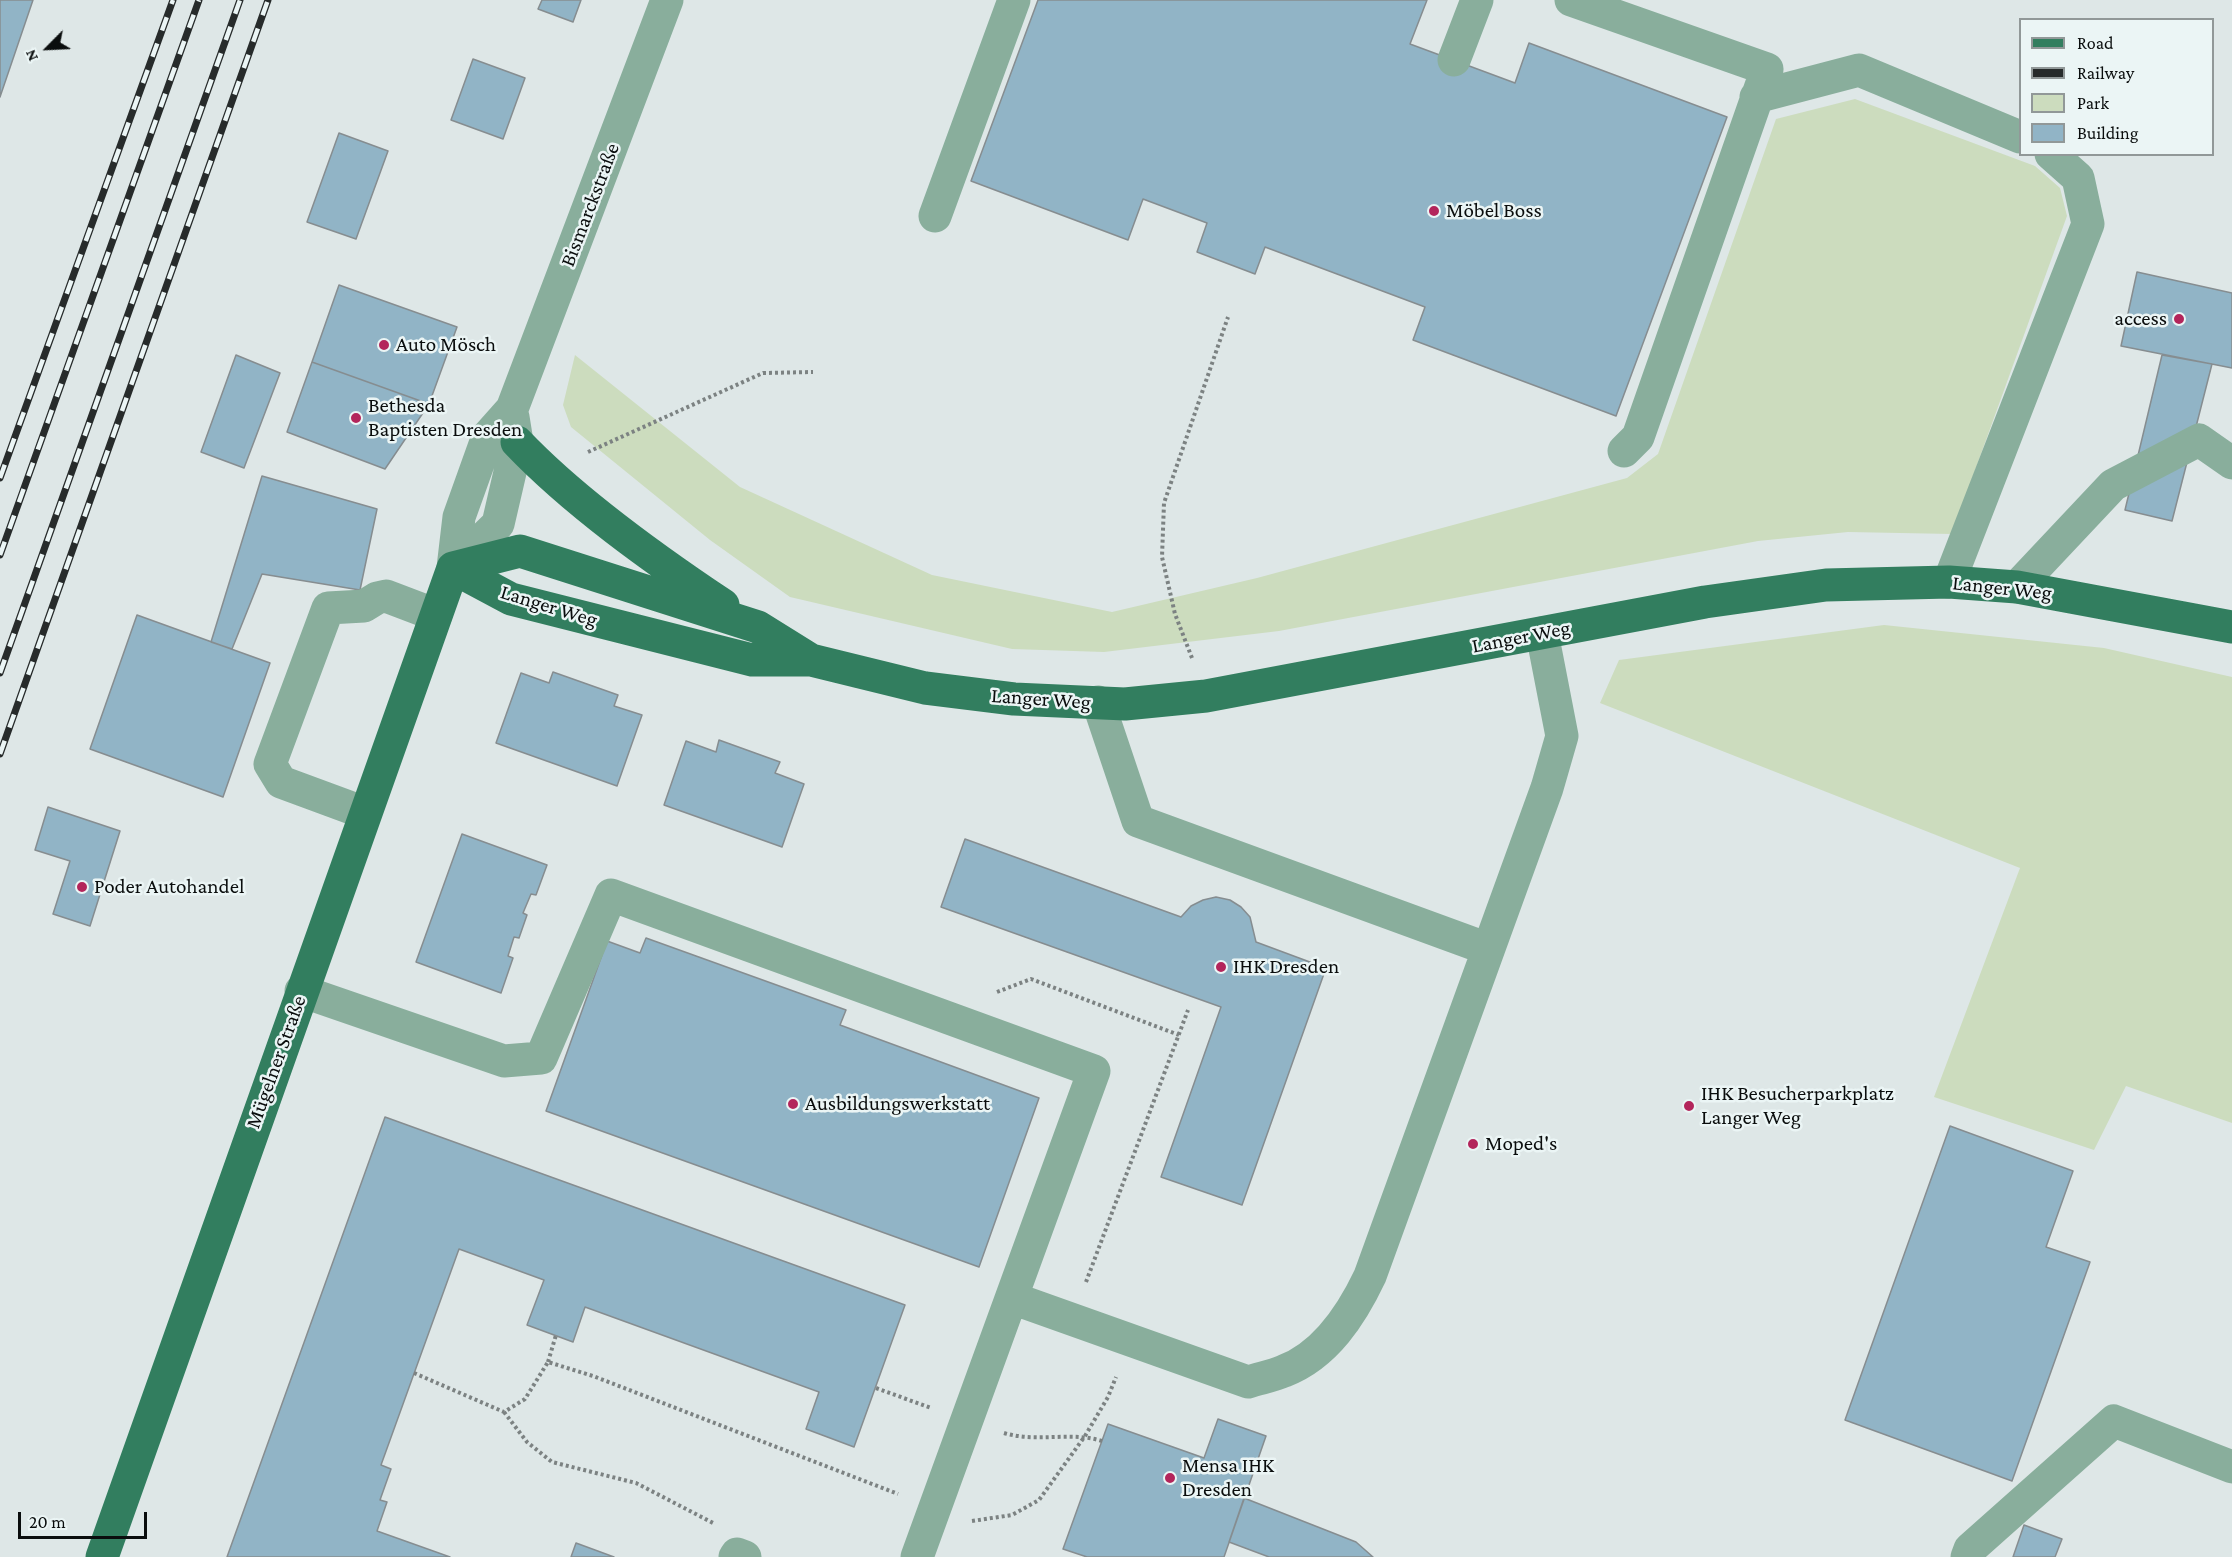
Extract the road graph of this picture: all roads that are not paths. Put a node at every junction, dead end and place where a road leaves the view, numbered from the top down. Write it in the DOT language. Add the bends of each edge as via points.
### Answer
graph roads {
  1 [pos="667,0"];
  2 [pos="1014,0"];
  3 [pos="1477,0"];
  4 [pos="1571,0"];
  5 [pos="1454,60"];
  6 [pos="1756,97"];
  7 [pos="2019,137"];
  8 [pos="2053,156"];
  9 [pos="934,216"];
  10 [pos="512,409"];
  11 [pos="517,442"];
  12 [pos="1624,451"];
  13 [pos="2232,463"];
  14 [pos="453,568"];
  15 [pos="1949,582"];
  16 [pos="2017,587"];
  17 [pos="436,615"];
  18 [pos="758,627"];
  19 [pos="2232,627"];
  20 [pos="1542,633"];
  21 [pos="811,660"];
  22 [pos="1098,702"];
  23 [pos="365,813"];
  24 [pos="1488,950"];
  25 [pos="301,991"];
  26 [pos="1012,1298"];
  27 [pos="2232,1467"];
  28 [pos="102,1557"];
  29 [pos="917,1557"];
  30 [pos="1967,1557"];
  1 -- 10 [label="street, Bismarckstraße"];
  2 -- 9 [label="street"];
  3 -- 5 [label="street"];
  4 -- 6 [label="street" via="1767,69"];
  6 -- 7 [label="street" via="1859,70"];
  6 -- 12 [label="street" via="1638,437"];
  8 -- 15 [label="street" via="2078,178 2088,224"];
  10 -- 11 [label="street, Bismarckstraße"];
  10 -- 14 [label="street, Bismarckstraße" via="488,435 459,517"];
  11 -- 14 [label="street, Bismarckstraße" via="498,524"];
  11 -- 18 [label="main road" via="575,494 665,564"];
  13 -- 16 [label="street" via="2199,441 2113,485"];
  14 -- 17 [label="main road, Mügelner Straße"];
  14 -- 18 [label="main road, Langer Weg" via="520,550"];
  14 -- 21 [label="main road, Langer Weg" via="522,602 752,660"];
  15 -- 16 [label="main road, Langer Weg"];
  15 -- 20 [label="main road, Langer Weg" via="1826,585 1705,602"];
  16 -- 19 [label="main road, Langer Weg"];
  17 -- 23 [label="main road, Mügelner Straße"];
  17 -- 23 [label="street" via="386,596 364,606 328,608 270,764 281,782"];
  18 -- 21 [label="main road, Langer Weg"];
  20 -- 22 [label="main road, Langer Weg" via="1206,696 1125,704"];
  20 -- 24 [label="street" via="1562,736"];
  21 -- 22 [label="main road, Langer Weg" via="926,688 1014,699"];
  22 -- 24 [label="street" via="1138,820"];
  23 -- 25 [label="main road, Mügelner Straße"];
  24 -- 26 [label="street" via="1370,1276 1355,1308 1335,1334 1312,1354 1285,1371 1248,1382"];
  25 -- 26 [label="street" via="504,1061 541,1058 610,896 1094,1071"];
  25 -- 28 [label="main road, Mügelner Straße"];
  26 -- 29 [label="street"];
  27 -- 30 [label="street" via="2114,1421 1970,1549"];
}
